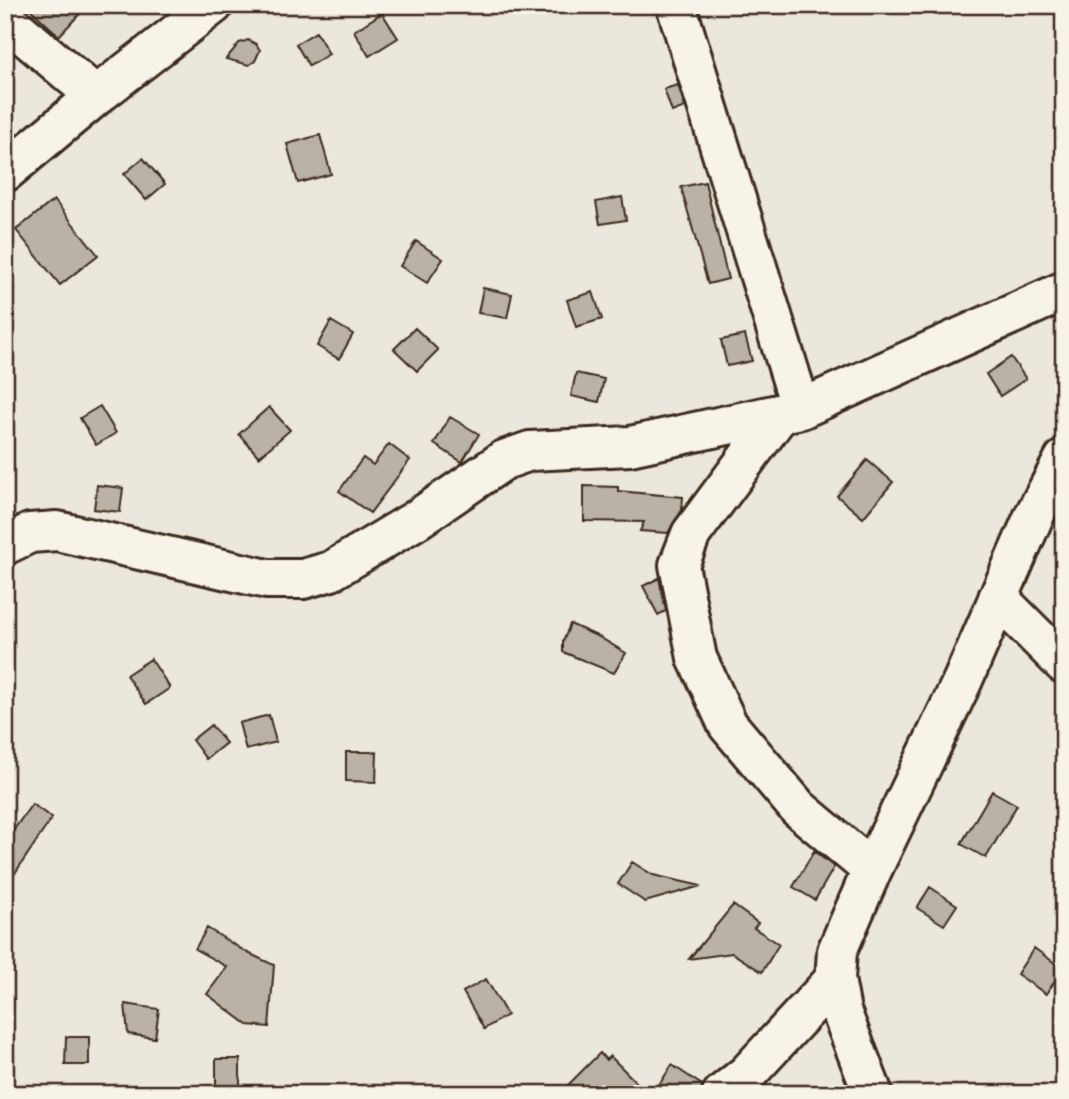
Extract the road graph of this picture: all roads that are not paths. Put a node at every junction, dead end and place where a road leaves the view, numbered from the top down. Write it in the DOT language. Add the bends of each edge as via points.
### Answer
graph roads {
  1 [pos="213,5"];
  2 [pos="676,5"];
  3 [pos="5,19"];
  4 [pos="96,96"];
  5 [pos="5,172"];
  6 [pos="1064,291"];
  7 [pos="791,412"];
  8 [pos="1064,459"];
  9 [pos="5,545"];
  10 [pos="998,598"];
  11 [pos="1064,664"];
  12 [pos="872,870"];
  13 [pos="835,979"];
  14 [pos="722,1094"];
  15 [pos="873,1094"];
  1 -- 4 [label="street"];
  2 -- 7 [label="street"];
  3 -- 4 [label="street"];
  4 -- 5 [label="street"];
  6 -- 7 [label="street"];
  7 -- 9 [label="street" via="630,446 530,451 504,460 331,571 303,579 267,579 57,531 30,533"];
  7 -- 12 [label="street" via="691,534 679,565 697,658 728,725 798,808"];
  8 -- 10 [label="street"];
  10 -- 11 [label="street"];
  10 -- 12 [label="street"];
  12 -- 13 [label="street" via="837,951"];
  13 -- 14 [label="street" via="747,1074"];
  13 -- 15 [label="street" via="841,1010"];
}
